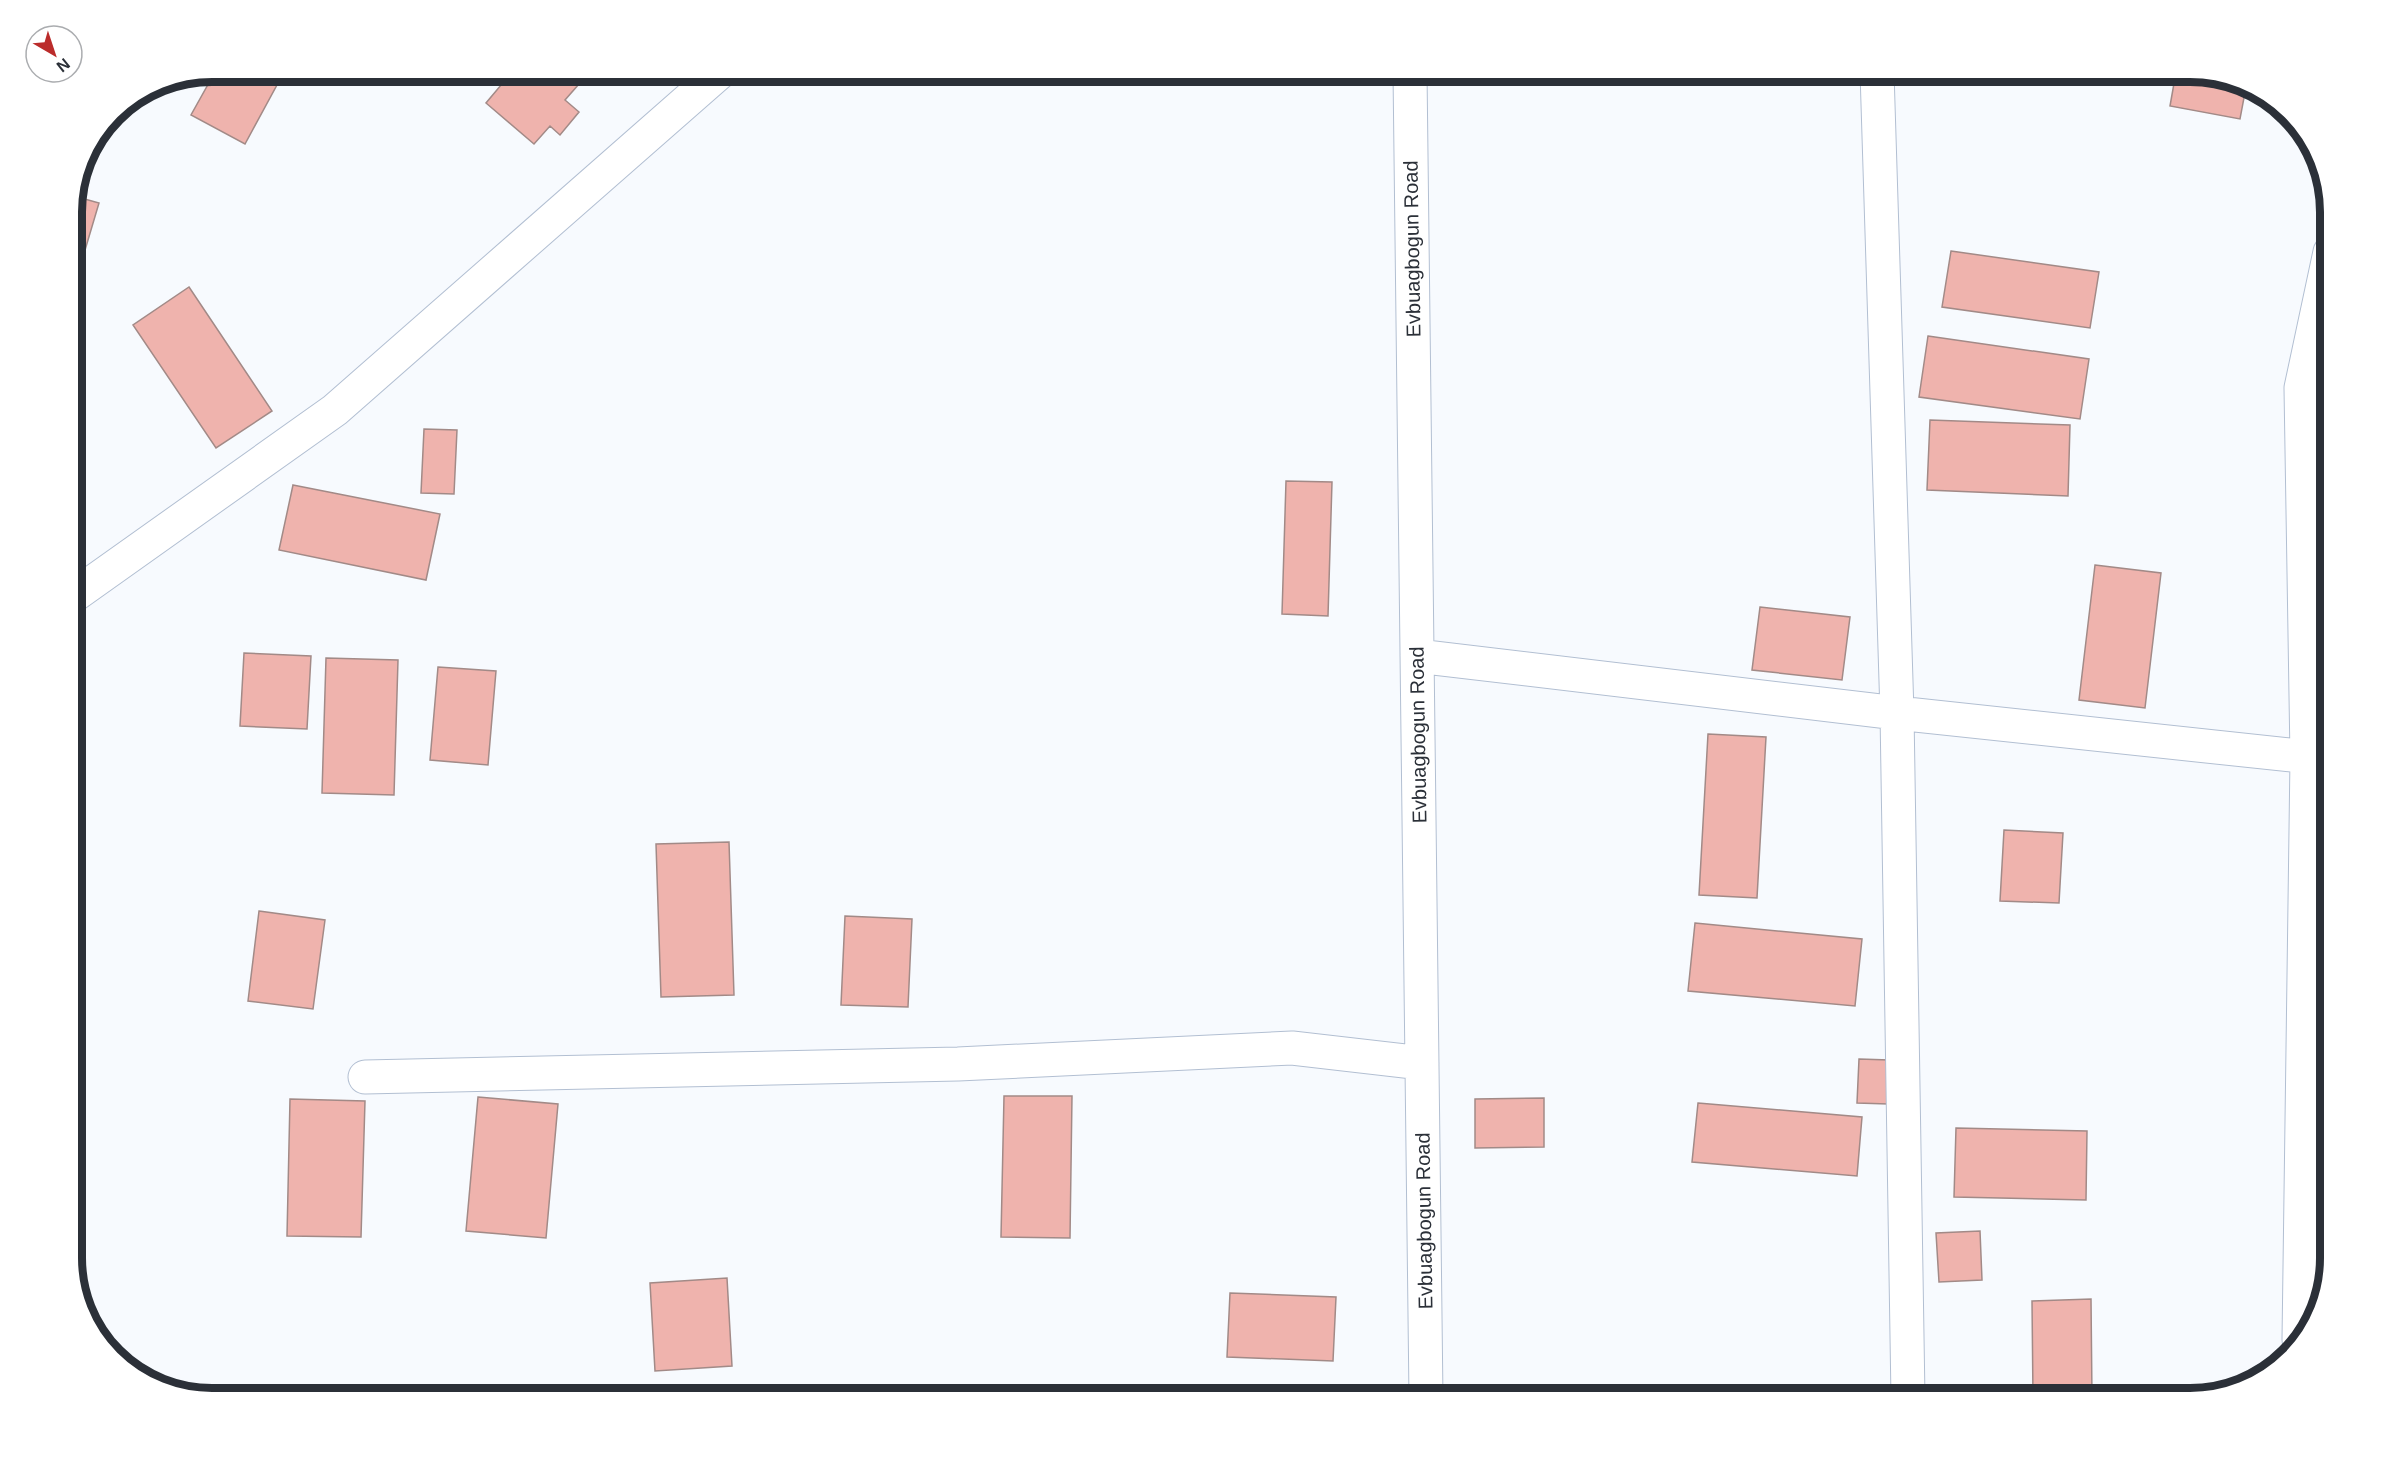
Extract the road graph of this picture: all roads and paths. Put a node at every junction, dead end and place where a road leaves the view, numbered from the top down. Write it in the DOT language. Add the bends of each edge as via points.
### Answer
graph roads {
  1 [pos="1410,82"];
  2 [pos="1877,82"];
  3 [pos="708,83"];
  4 [pos="2319,303"];
  5 [pos="83,589"];
  6 [pos="1417,656"];
  7 [pos="1897,713"];
  8 [pos="2318,758"];
  9 [pos="1422,1063"];
  10 [pos="365,1077"];
  11 [pos="2299,1326"];
  12 [pos="1426,1388"];
  13 [pos="1908,1388"];
  1 -- 6 [label="street, Evbuagbogun Road"];
  2 -- 7 [label="street"];
  3 -- 5 [label="street" via="335,410"];
  4 -- 8 [label="street" via="2301,388"];
  6 -- 7 [label="street"];
  6 -- 9 [label="street, Evbuagbogun Road"];
  7 -- 8 [label="street"];
  7 -- 13 [label="street"];
  8 -- 11 [label="street"];
  9 -- 10 [label="street" via="1292,1048 958,1064"];
  9 -- 12 [label="street, Evbuagbogun Road"];
}
